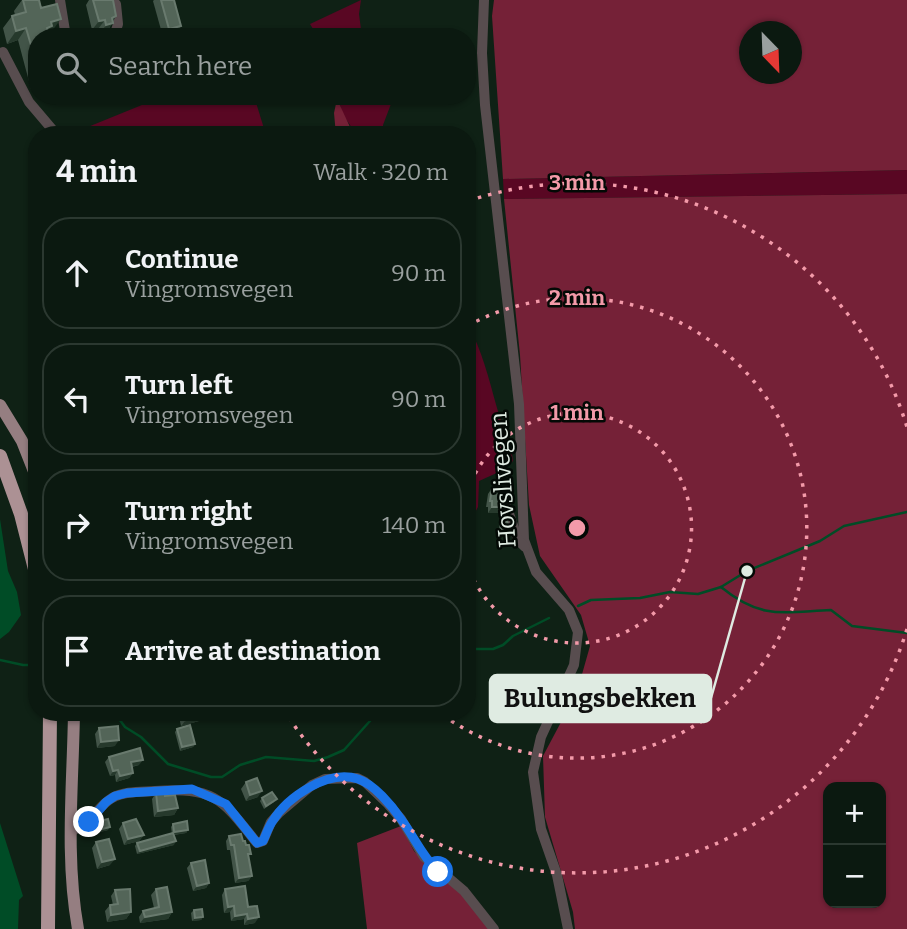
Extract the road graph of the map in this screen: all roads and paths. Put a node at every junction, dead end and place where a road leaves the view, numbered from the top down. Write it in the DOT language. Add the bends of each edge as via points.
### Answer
graph roads {
  1 [pos="60,0"];
  2 [pos="485,0"];
  3 [pos="116,4"];
  4 [pos="65,28"];
  5 [pos="117,28"];
  6 [pos="2,52"];
  7 [pos="28,100"];
  8 [pos="32,105"];
  9 [pos="49,126"];
  10 [pos="0,405"];
  11 [pos="0,456"];
  12 [pos="28,456"];
  13 [pos="505,502"];
  14 [pos="28,542"];
  15 [pos="526,547"];
  16 [pos="50,721"];
  17 [pos="74,721"];
  18 [pos="71,831"];
  19 [pos="48,929"];
  20 [pos="78,929"];
  21 [pos="494,929"];
  22 [pos="568,929"];
  1 -- 4 [label="street"];
  2 -- 15 [label="street, Hovslivegen" via="485,104 519,404"];
  3 -- 5 [label="street"];
  6 -- 7 [label="street"];
  8 -- 9 [label="street"];
  10 -- 12 [label="main road"];
  11 -- 14 [label="highway"];
  13 -- 15 [label="street" via="518,540"];
  15 -- 22 [label="street, Hovslivegen" via="536,572 569,610 578,632 574,664 541,737 533,772 541,829"];
  16 -- 19 [label="highway"];
  17 -- 18 [label="main road"];
  18 -- 20 [label="main road" via="71,886"];
  18 -- 21 [label="street" via="83,827 115,796 192,789 226,804 257,843 263,841 279,813 312,785 325,779 357,778 388,804 424,857 464,891"];
}
